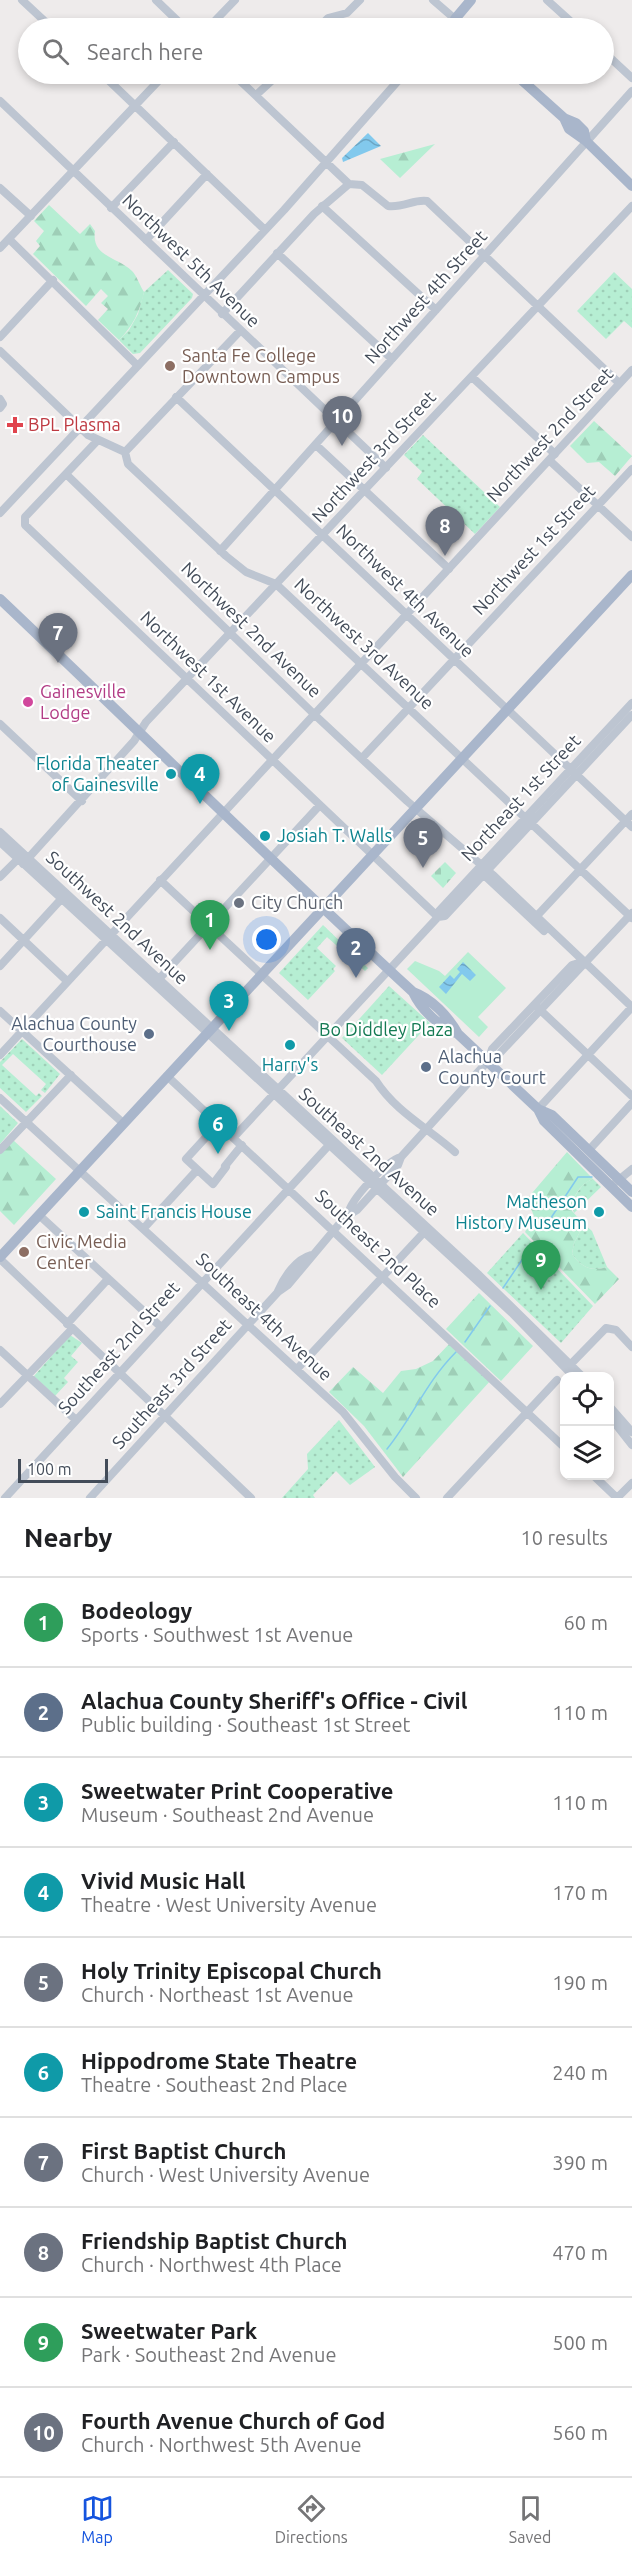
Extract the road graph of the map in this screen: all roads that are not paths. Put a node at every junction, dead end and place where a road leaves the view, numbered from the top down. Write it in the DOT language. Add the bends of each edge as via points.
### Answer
graph roads {
  1 [pos="22,0"];
  2 [pos="156,0"];
  3 [pos="235,0"];
  4 [pos="360,0"];
  5 [pos="433,0"];
  6 [pos="471,0"];
  7 [pos="547,0"];
  8 [pos="41,18"];
  9 [pos="175,18"];
  10 [pos="218,18"];
  11 [pos="328,18"];
  12 [pos="454,18"];
  13 [pos="456,18"];
  14 [pos="567,18"];
  15 [pos="614,62"];
  16 [pos="632,78"];
  17 [pos="113,84"];
  18 [pos="155,84"];
  19 [pos="243,84"];
  20 [pos="269,84"];
  21 [pos="395,84"];
  22 [pos="526,84"];
  23 [pos="632,91"];
  24 [pos="256,96"];
  25 [pos="135,105"];
  26 [pos="2,108"];
  27 [pos="586,141"];
  28 [pos="174,142"];
  29 [pos="327,162"];
  30 [pos="73,171"];
  31 [pos="207,174"];
  32 [pos="349,184"];
  33 [pos="632,186"];
  34 [pos="0,188"];
  35 [pos="322,206"];
  36 [pos="632,206"];
  37 [pos="111,207"];
  38 [pos="31,216"];
  39 [pos="266,230"];
  40 [pos="9,239"];
  41 [pos="146,240"];
  42 [pos="0,248"];
  43 [pos="278,253"];
  44 [pos="486,255"];
  45 [pos="54,280"];
  46 [pos="204,296"];
  47 [pos="538,306"];
  48 [pos="436,310"];
  49 [pos="222,314"];
  50 [pos="240,331"];
  51 [pos="0,337"];
  52 [pos="0,351"];
  53 [pos="392,359"];
  54 [pos="138,366"];
  55 [pos="632,371"];
  56 [pos="472,377"];
  57 [pos="619,383"];
  58 [pos="176,397"];
  59 [pos="337,422"];
  60 [pos="81,427"];
  61 [pos="98,440"];
  62 [pos="316,445"];
  63 [pos="125,452"];
  64 [pos="552,457"];
  65 [pos="386,468"];
  66 [pos="632,469"];
  67 [pos="66,474"];
  68 [pos="365,490"];
  69 [pos="275,491"];
  70 [pos="598,506"];
  71 [pos="0,513"];
  72 [pos="322,536"];
  73 [pos="632,537"];
  74 [pos="220,551"];
  75 [pos="449,569"];
  76 [pos="632,575"];
  77 [pos="276,584"];
  78 [pos="0,599"];
  79 [pos="406,615"];
  80 [pos="230,631"];
  81 [pos="454,660"];
  82 [pos="360,664"];
  83 [pos="186,680"];
  84 [pos="632,703"];
  85 [pos="408,709"];
  86 [pos="506,710"];
  87 [pos="314,714"];
  88 [pos="632,715"];
  89 [pos="0,724"];
  90 [pos="613,730"];
  91 [pos="140,732"];
  92 [pos="362,758"];
  93 [pos="460,759"];
  94 [pos="272,761"];
  95 [pos="573,772"];
  96 [pos="82,801"];
  97 [pos="319,806"];
  98 [pos="415,808"];
  99 [pos="224,813"];
  100 [pos="528,821"];
  101 [pos="630,821"];
  102 [pos="0,832"];
  103 [pos="0,842"];
  104 [pos="372,855"];
  105 [pos="23,858"];
  106 [pos="269,859"];
  107 [pos="484,870"];
  108 [pos="580,870"];
  109 [pos="0,877"];
  110 [pos="160,880"];
  111 [pos="64,896"];
  112 [pos="322,908"];
  113 [pos="631,915"];
  114 [pos="438,917"];
  115 [pos="0,918"];
  116 [pos="535,918"];
  117 [pos="208,925"];
  118 [pos="108,937"];
  119 [pos="24,940"];
  120 [pos="585,964"];
  121 [pos="0,966"];
  122 [pos="389,970"];
  123 [pos="261,974"];
  124 [pos="159,979"];
  125 [pos="68,981"];
  126 [pos="537,1007"];
  127 [pos="632,1007"];
  128 [pos="0,1011"];
  129 [pos="209,1030"];
  130 [pos="22,1031"];
  131 [pos="327,1036"];
  132 [pos="0,1054"];
  133 [pos="587,1055"];
  134 [pos="488,1061"];
  135 [pos="71,1075"];
  136 [pos="167,1076"];
  137 [pos="275,1093"];
  138 [pos="632,1096"];
  139 [pos="0,1098"];
  140 [pos="632,1103"];
  141 [pos="538,1109"];
  142 [pos="27,1122"];
  143 [pos="219,1123"];
  144 [pos="123,1124"];
  145 [pos="426,1129"];
  146 [pos="234,1137"];
  147 [pos="330,1144"];
  148 [pos="242,1146"];
  149 [pos="0,1150"];
  150 [pos="589,1150"];
  151 [pos="455,1152"];
  152 [pos="632,1169"];
  153 [pos="81,1170"];
  154 [pos="197,1170"];
  155 [pos="615,1183"];
  156 [pos="375,1184"];
  157 [pos="288,1188"];
  158 [pos="632,1192"];
  159 [pos="632,1206"];
  160 [pos="39,1215"];
  161 [pos="144,1228"];
  162 [pos="334,1230"];
  163 [pos="426,1230"];
  164 [pos="0,1258"];
  165 [pos="382,1275"];
  166 [pos="108,1279"];
  167 [pos="202,1282"];
  168 [pos="248,1324"];
  169 [pos="70,1326"];
  170 [pos="161,1328"];
  171 [pos="632,1347"];
  172 [pos="0,1350"];
  173 [pos="297,1369"];
  174 [pos="570,1370"];
  175 [pos="118,1373"];
  176 [pos="29,1377"];
  177 [pos="557,1380"];
  178 [pos="0,1404"];
  179 [pos="528,1412"];
  180 [pos="614,1412"];
  181 [pos="165,1416"];
  182 [pos="76,1420"];
  183 [pos="614,1423"];
  184 [pos="632,1432"];
  185 [pos="560,1443"];
  186 [pos="632,1445"];
  187 [pos="598,1480"];
  188 [pos="632,1483"];
  189 [pos="5,1498"];
  190 [pos="90,1498"];
  191 [pos="251,1498"];
  192 [pos="416,1498"];
  193 [pos="447,1498"];
  194 [pos="617,1498"];
  1 -- 8 [label="street"];
  2 -- 9 [label="street"];
  3 -- 10 [label="street"];
  4 -- 11 [label="street" via="347,13"];
  5 -- 12 [label="street"];
  6 -- 13 [label="main road"];
  7 -- 14 [label="street"];
  15 -- 16 [label="street"];
  17 -- 25 [label="street"];
  18 -- 25 [label="street"];
  19 -- 24 [label="street"];
  20 -- 24 [label="street"];
  21 -- 29 [label="street"];
  22 -- 27 [label="main road" via="564,118 576,123"];
  23 -- 27 [label="street, Northwest 4th Street"];
  24 -- 29 [label="street"];
  25 -- 28 [label="street"];
  25 -- 30 [label="street"];
  26 -- 30 [label="street, Northwest 5th Avenue"];
  27 -- 33 [label="main road"];
  27 -- 44 [label="street, Northwest 4th Street"];
  28 -- 31 [label="street"];
  28 -- 37 [label="street"];
  29 -- 32 [label="street"];
  29 -- 39 [label="street"];
  30 -- 37 [label="street, Northwest 5th Avenue"];
  30 -- 38 [label="street"];
  31 -- 39 [label="street"];
  31 -- 41 [label="street"];
  32 -- 35 [label="street"];
  32 -- 44 [label="street" via="362,184 388,206 398,207 419,199 427,201"];
  34 -- 38 [label="street"];
  35 -- 43 [label="street"];
  35 -- 48 [label="street"];
  36 -- 47 [label="street, Northwest 3rd Street"];
  37 -- 41 [label="street, Northwest 5th Avenue"];
  38 -- 40 [label="street"];
  39 -- 46 [label="street"];
  40 -- 42 [label="street"];
  40 -- 45 [label="street"];
  41 -- 46 [label="street, Northwest 5th Avenue"];
  43 -- 49 [label="street"];
  43 -- 53 [label="street"];
  44 -- 47 [label="street"];
  44 -- 48 [label="street, Northwest 4th Street"];
  45 -- 51 [label="street"];
  45 -- 54 [label="street"];
  46 -- 49 [label="street, Northwest 5th Avenue"];
  46 -- 54 [label="street"];
  47 -- 56 [label="street, Northwest 3rd Street"];
  47 -- 57 [label="street"];
  48 -- 53 [label="street, Northwest 4th Street"];
  49 -- 50 [label="street, Northwest 5th Avenue"];
  50 -- 58 [label="street"];
  50 -- 59 [label="street, Northwest 5th Avenue"];
  52 -- 60 [label="street"];
  53 -- 59 [label="street, Northwest 4th Street"];
  54 -- 60 [label="street"];
  55 -- 57 [label="street, Northwest 2nd Street"];
  56 -- 64 [label="street"];
  56 -- 65 [label="street, Northwest 3rd Street"];
  57 -- 64 [label="street, Northwest 2nd Street"];
  58 -- 63 [label="street"];
  58 -- 69 [label="street, Northwest 4th Avenue"];
  59 -- 62 [label="street, Northwest 4th Street"];
  59 -- 65 [label="street, Northwest 5th Avenue"];
  60 -- 61 [label="street"];
  60 -- 71 [label="street"];
  61 -- 63 [label="street"];
  61 -- 67 [label="street"];
  62 -- 68 [label="street"];
  62 -- 69 [label="street, Northwest 4th Street"];
  63 -- 74 [label="street, Northwest 3rd Avenue" via="128,464"];
  64 -- 70 [label="street"];
  64 -- 75 [label="street, Northwest 2nd Street"];
  65 -- 68 [label="street, Northwest 3rd Street"];
  66 -- 70 [label="street, Northwest 1st Street"];
  67 -- 80 [label="street, Northwest 2nd Avenue"];
  67 -- 83 [label="street, Northwest 1st Avenue" via="23,523"];
  68 -- 72 [label="street, Northwest 3rd Street"];
  68 -- 75 [label="street"];
  69 -- 72 [label="street, Northwest 4th Avenue"];
  69 -- 74 [label="street, Northwest 4th Street"];
  70 -- 73 [label="street"];
  70 -- 81 [label="street, Northwest 1st Street"];
  72 -- 77 [label="street, Northwest 3rd Street"];
  72 -- 79 [label="street, Northwest 4th Avenue"];
  74 -- 77 [label="street, Northwest 3rd Avenue" via="246,572"];
  75 -- 79 [label="street, Northwest 2nd Street"];
  76 -- 86 [label="main road"];
  77 -- 80 [label="street, Northwest 3rd Street"];
  77 -- 82 [label="street, Northwest 3rd Avenue"];
  78 -- 91 [label="main road"];
  79 -- 81 [label="street, Northwest 4th Avenue"];
  79 -- 82 [label="street, Northwest 2nd Street"];
  80 -- 83 [label="street, Northwest 3rd Street"];
  80 -- 87 [label="street, Northwest 2nd Avenue"];
  81 -- 85 [label="street, Northwest 1st Street"];
  81 -- 86 [label="street, Northwest 4th Avenue"];
  82 -- 85 [label="street, Northwest 3rd Avenue"];
  82 -- 87 [label="street, Northwest 2nd Street"];
  83 -- 91 [label="street, Northwest 3rd Street"];
  83 -- 94 [label="street, Northwest 1st Avenue"];
  84 -- 90 [label="street, Northeast 1st Street"];
  85 -- 92 [label="street, Northwest 1st Street"];
  85 -- 93 [label="street, Northwest 3rd Avenue"];
  86 -- 93 [label="main road"];
  86 -- 95 [label="street, Northwest 4th Avenue"];
  87 -- 92 [label="street, Northwest 2nd Avenue"];
  87 -- 94 [label="street, Northwest 2nd Street"];
  88 -- 90 [label="street, Northeast 1st Street"];
  89 -- 96 [label="street"];
  90 -- 95 [label="street, Northeast 1st Street"];
  91 -- 96 [label="street, Northwest 3rd Street"];
  91 -- 99 [label="main road"];
  92 -- 98 [label="street, Northwest 2nd Avenue"];
  93 -- 98 [label="main road"];
  93 -- 100 [label="street, Northwest 3rd Avenue"];
  94 -- 97 [label="street, Northwest 1st Avenue"];
  94 -- 99 [label="street, Northwest 2nd Street"];
  95 -- 100 [label="street, Northeast 1st Street"];
  95 -- 101 [label="street, Northwest 4th Avenue"];
  96 -- 105 [label="street, Northwest 3rd Street"];
  97 -- 104 [label="street, Northwest 1st Avenue"];
  97 -- 106 [label="street"];
  98 -- 104 [label="main road"];
  98 -- 107 [label="street, Northwest 2nd Avenue"];
  99 -- 106 [label="main road"];
  99 -- 110 [label="street, Northwest 2nd Street"];
  100 -- 107 [label="street, Northeast 1st Street"];
  100 -- 108 [label="street, Northwest 3rd Avenue"];
  101 -- 108 [label="street"];
  102 -- 105 [label="street, Southwest 2nd Avenue"];
  103 -- 105 [label="street, Southwest 2nd Avenue"];
  104 -- 112 [label="main road"];
  104 -- 114 [label="street, Northwest 1st Avenue"];
  105 -- 109 [label="street, Northwest 3rd Street"];
  105 -- 111 [label="street, Southwest 2nd Avenue"];
  106 -- 112 [label="main road"];
  106 -- 117 [label="street"];
  107 -- 114 [label="street, Northeast 1st Street" via="445,916"];
  107 -- 116 [label="street, Northwest 2nd Avenue"];
  108 -- 113 [label="street, Northwest 3rd Avenue"];
  108 -- 116 [label="street"];
  110 -- 117 [label="street"];
  110 -- 118 [label="street, Northwest 2nd Street"];
  111 -- 118 [label="street, Southwest 2nd Avenue"];
  111 -- 119 [label="street"];
  112 -- 122 [label="main road"];
  112 -- 123 [label="main road"];
  113 -- 120 [label="street, Southeast 3rd Street"];
  114 -- 122 [label="street, Northeast 1st Street"];
  115 -- 119 [label="street"];
  116 -- 120 [label="street, Northwest 2nd Avenue"];
  117 -- 123 [label="street"];
  117 -- 124 [label="street"];
  118 -- 124 [label="street, Southwest 2nd Avenue"];
  118 -- 125 [label="street, Northwest 2nd Street"];
  118 -- 129 [label="street"];
  119 -- 121 [label="street"];
  119 -- 125 [label="street"];
  120 -- 126 [label="street, Southeast 3rd Street" via="572,964"];
  120 -- 127 [label="street, Northwest 2nd Avenue"];
  122 -- 131 [label="street, Northeast 1st Street"];
  122 -- 134 [label="main road" via="445,1028 458,1034"];
  123 -- 129 [label="main road"];
  123 -- 131 [label="street"];
  124 -- 129 [label="street, Southwest 2nd Avenue"];
  125 -- 130 [label="street, Northwest 2nd Street"];
  126 -- 133 [label="street"];
  126 -- 134 [label="street, Southeast 3rd Street" via="498,1055"];
  127 -- 133 [label="street"];
  128 -- 130 [label="street"];
  129 -- 136 [label="main road"];
  129 -- 137 [label="street, Southeast 2nd Avenue"];
  130 -- 132 [label="street, Northwest 2nd Street"];
  130 -- 135 [label="street"];
  131 -- 137 [label="street, Northeast 1st Street"];
  131 -- 145 [label="street" via="405,1114"];
  133 -- 138 [label="street"];
  133 -- 141 [label="street"];
  134 -- 141 [label="main road"];
  134 -- 145 [label="street, Southeast 3rd Street"];
  135 -- 142 [label="street"];
  135 -- 144 [label="street"];
  136 -- 143 [label="street, Southeast 2nd Place"];
  136 -- 144 [label="main road"];
  137 -- 146 [label="street, Northeast 1st Street"];
  137 -- 147 [label="street, Southeast 2nd Avenue"];
  139 -- 142 [label="street, Southeast 4th Avenue"];
  140 -- 150 [label="street"];
  141 -- 150 [label="main road" via="552,1114"];
  141 -- 155 [label="main road" via="544,1121"];
  142 -- 149 [label="street"];
  142 -- 153 [label="street, Southeast 4th Avenue"];
  143 -- 146 [label="street, Southeast 2nd Place"];
  143 -- 154 [label="street" via="186,1159"];
  144 -- 153 [label="main road"];
  145 -- 151 [label="street"];
  145 -- 156 [label="street, Southeast 3rd Street" via="398,1164"];
  146 -- 148 [label="street, Southeast 2nd Place"];
  147 -- 156 [label="street, Southeast 2nd Avenue"];
  147 -- 157 [label="street, Southeast 2nd Street"];
  148 -- 154 [label="street" via="213,1184"];
  148 -- 157 [label="street, Southeast 2nd Place"];
  150 -- 155 [label="main road"];
  152 -- 155 [label="street"];
  153 -- 160 [label="main road"];
  153 -- 161 [label="street, Southeast 4th Avenue"];
  154 -- 161 [label="street"];
  155 -- 158 [label="main road"];
  155 -- 159 [label="main road"];
  156 -- 162 [label="street, Southeast 3rd Street" via="357,1210"];
  156 -- 163 [label="street, Southeast 2nd Avenue"];
  157 -- 162 [label="street, Southeast 2nd Place"];
  157 -- 167 [label="street, Southeast 2nd Street"];
  160 -- 164 [label="main road"];
  160 -- 166 [label="street"];
  161 -- 167 [label="street, Southeast 4th Avenue"];
  162 -- 165 [label="street, Southeast 2nd Place"];
  162 -- 168 [label="street, Southeast 3rd Street" via="311,1255 303,1257"];
  163 -- 165 [label="street"];
  163 -- 174 [label="street, Southeast 2nd Avenue"];
  164 -- 169 [label="street"];
  165 -- 173 [label="street"];
  165 -- 179 [label="street, Southeast 2nd Place"];
  166 -- 169 [label="street"];
  166 -- 170 [label="street"];
  167 -- 168 [label="street, Southeast 4th Avenue"];
  167 -- 170 [label="street, Southeast 2nd Street"];
  168 -- 173 [label="street, Southeast 4th Avenue"];
  168 -- 181 [label="street, Southeast 3rd Street"];
  169 -- 175 [label="street"];
  169 -- 176 [label="street"];
  170 -- 175 [label="street, Southeast 2nd Street"];
  171 -- 174 [label="street" via="613,1328 601,1330"];
  172 -- 176 [label="street"];
  173 -- 192 [label="street, Southeast 4th Avenue" via="358,1428"];
  175 -- 181 [label="street"];
  175 -- 182 [label="street, Southeast 2nd Street"];
  176 -- 178 [label="street"];
  176 -- 182 [label="street"];
  177 -- 179 [label="street"];
  179 -- 185 [label="street, Southeast 2nd Place"];
  179 -- 193 [label="street"];
  180 -- 184 [label="street"];
  181 -- 190 [label="street, Southeast 3rd Street"];
  181 -- 191 [label="street"];
  182 -- 189 [label="street, Southeast 2nd Street"];
  183 -- 186 [label="street"];
  187 -- 194 [label="street"];
  188 -- 194 [label="street"];
}
